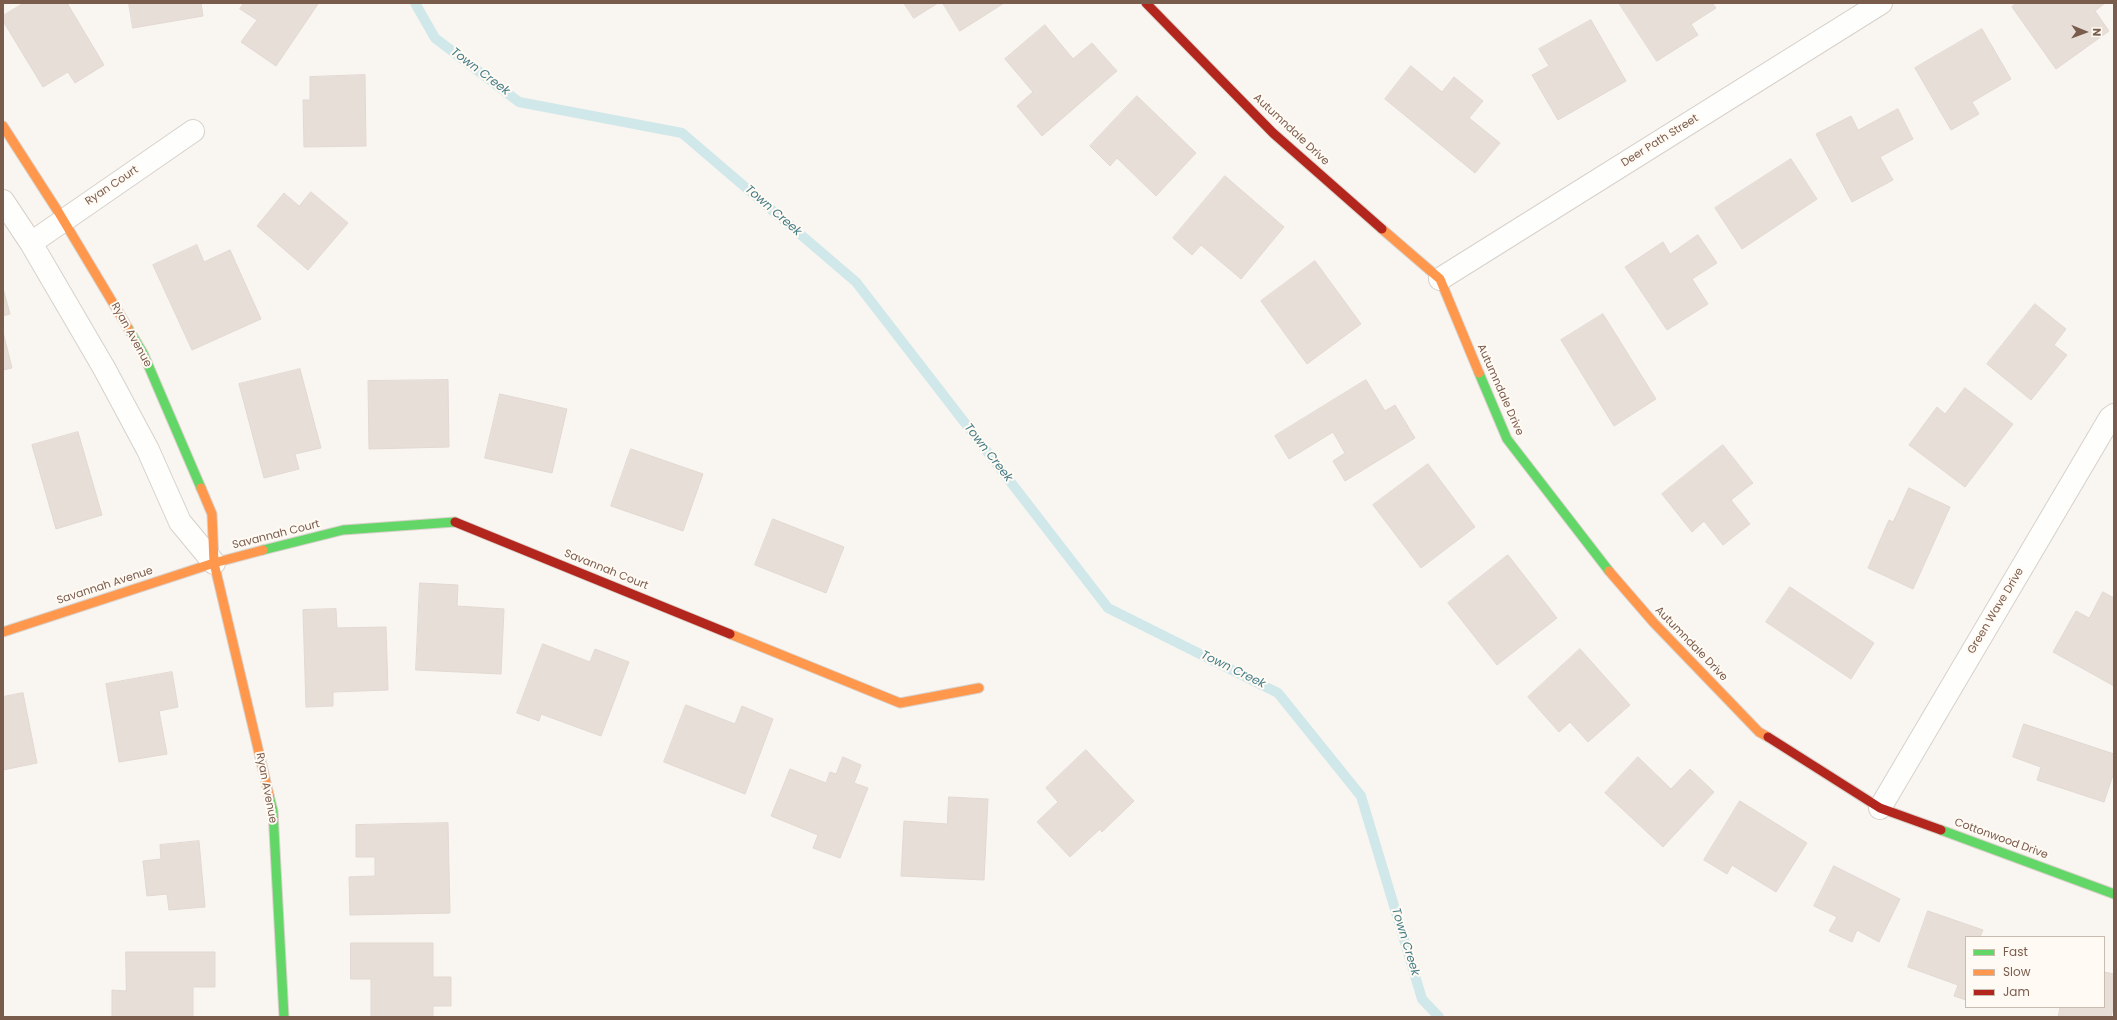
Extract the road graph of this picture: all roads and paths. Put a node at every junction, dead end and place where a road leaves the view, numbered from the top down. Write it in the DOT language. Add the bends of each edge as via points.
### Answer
graph roads {
  1 [pos="1146,3"];
  2 [pos="1881,3"];
  3 [pos="3,126"];
  4 [pos="193,131"];
  5 [pos="3,201"];
  6 [pos="63,220"];
  7 [pos="31,243"];
  8 [pos="1440,279"];
  9 [pos="2114,414"];
  10 [pos="214,563"];
  11 [pos="3,632"];
  12 [pos="979,688"];
  13 [pos="1880,808"];
  14 [pos="2114,894"];
  15 [pos="284,1017"];
  1 -- 8 [label="street, Autumndale Drive" via="1273,133"];
  2 -- 8 [label="street, Deer Path Street"];
  3 -- 6 [label="street, Ryan Avenue"];
  4 -- 6 [label="street, Ryan Court"];
  5 -- 7 [label="street, Ryan Avenue"];
  6 -- 7 [label="street, Ryan Court"];
  6 -- 10 [label="street, Ryan Avenue" via="143,354 212,514"];
  7 -- 10 [label="street, Ryan Avenue" via="104,368 148,450 180,522"];
  8 -- 13 [label="street, Autumndale Drive" via="1507,439 1590,548 1654,623 1760,732"];
  9 -- 13 [label="street, Green Wave Drive"];
  10 -- 11 [label="street, Savannah Avenue"];
  10 -- 12 [label="street, Savannah Court" via="343,530 453,521 900,703"];
  10 -- 15 [label="street, Ryan Avenue" via="273,811"];
  13 -- 14 [label="street, Cottonwood Drive"];
}
